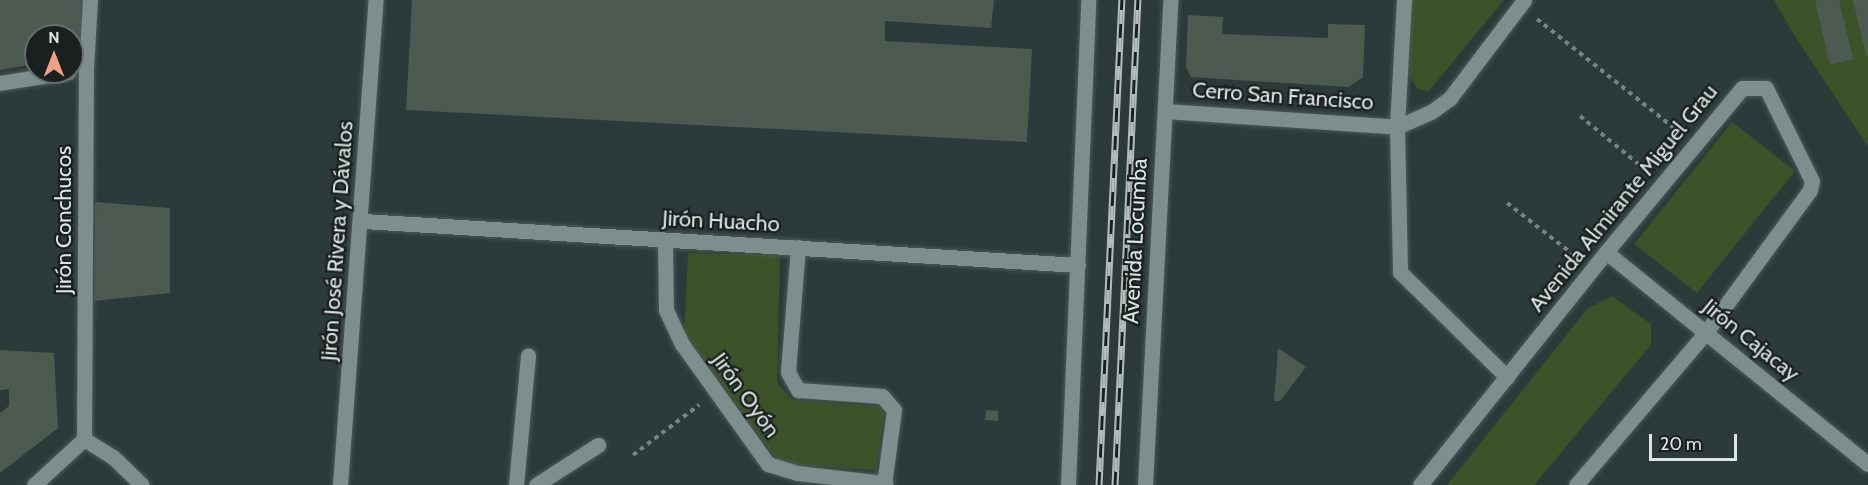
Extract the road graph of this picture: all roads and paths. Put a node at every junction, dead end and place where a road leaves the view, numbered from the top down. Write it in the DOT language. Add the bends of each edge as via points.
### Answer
graph roads {
  1 [pos="90,0"];
  2 [pos="376,0"];
  3 [pos="1088,0"];
  4 [pos="1170,0"];
  5 [pos="1404,0"];
  6 [pos="1522,3"];
  7 [pos="84,28"];
  8 [pos="24,78"];
  9 [pos="0,82"];
  10 [pos="75,84"];
  11 [pos="1165,111"];
  12 [pos="1580,116"];
  13 [pos="1397,127"];
  14 [pos="1695,144"];
  15 [pos="1662,184"];
  16 [pos="1507,203"];
  17 [pos="363,221"];
  18 [pos="665,240"];
  19 [pos="798,247"];
  20 [pos="1606,252"];
  21 [pos="1078,265"];
  22 [pos="1592,270"];
  23 [pos="1706,332"];
  24 [pos="528,356"];
  25 [pos="1507,377"];
  26 [pos="716,392"];
  27 [pos="84,439"];
  28 [pos="598,445"];
  29 [pos="633,455"];
  30 [pos="1868,464"];
  31 [pos="884,484"];
  32 [pos="34,485"];
  33 [pos="142,485"];
  34 [pos="340,485"];
  35 [pos="516,485"];
  36 [pos="536,485"];
  37 [pos="1068,485"];
  38 [pos="1145,485"];
  39 [pos="1420,485"];
  40 [pos="1576,485"];
  1 -- 7 [label="street, Jirón Conchucos"];
  2 -- 17 [label="street, Jirón José Rivera y Dávalos"];
  3 -- 21 [label="street"];
  4 -- 11 [label="street, Avenida Locumba"];
  5 -- 13 [label="street, Cerro San Francisco"];
  6 -- 13 [label="street, Cerro San Francisco" via="1450,98 1431,112"];
  6 -- 14 [label="path"];
  8 -- 9 [label="street"];
  10 -- 27 [label="street, Jirón Conchucos"];
  11 -- 13 [label="street, Cerro San Francisco"];
  11 -- 38 [label="street, Avenida Locumba"];
  12 -- 15 [label="path"];
  13 -- 25 [label="street, Cerro San Francisco" via="1400,272"];
  14 -- 15 [label="street, Avenida Almirante Miguel Grau"];
  14 -- 23 [label="street, Avenida Almirante Miguel Grau" via="1742,88 1766,88 1812,181 1810,190"];
  15 -- 20 [label="street, Avenida Almirante Miguel Grau"];
  16 -- 22 [label="path"];
  17 -- 18 [label="street, Jirón Huacho"];
  17 -- 34 [label="street, Jirón José Rivera y Dávalos"];
  18 -- 19 [label="street, Jirón Huacho"];
  18 -- 26 [label="street, Jirón Oyón" via="666,310 682,344"];
  19 -- 21 [label="street, Jirón Huacho"];
  19 -- 31 [label="street, Jirón Oyón" via="788,372 798,390 882,396 894,410"];
  20 -- 22 [label="street, Avenida Almirante Miguel Grau"];
  20 -- 23 [label="street, Jirón Cajacay"];
  21 -- 37 [label="street"];
  22 -- 25 [label="street, Avenida Almirante Miguel Grau"];
  23 -- 30 [label="street, Jirón Cajacay"];
  23 -- 40 [label="street, Avenida Almirante Miguel Grau"];
  24 -- 35 [label="street"];
  25 -- 39 [label="street, Avenida Almirante Miguel Grau"];
  26 -- 29 [label="path"];
  26 -- 31 [label="street, Jirón Oyón" via="768,464 798,473"];
  27 -- 32 [label="street"];
  27 -- 33 [label="street" via="113,457"];
  28 -- 36 [label="street"];
}
